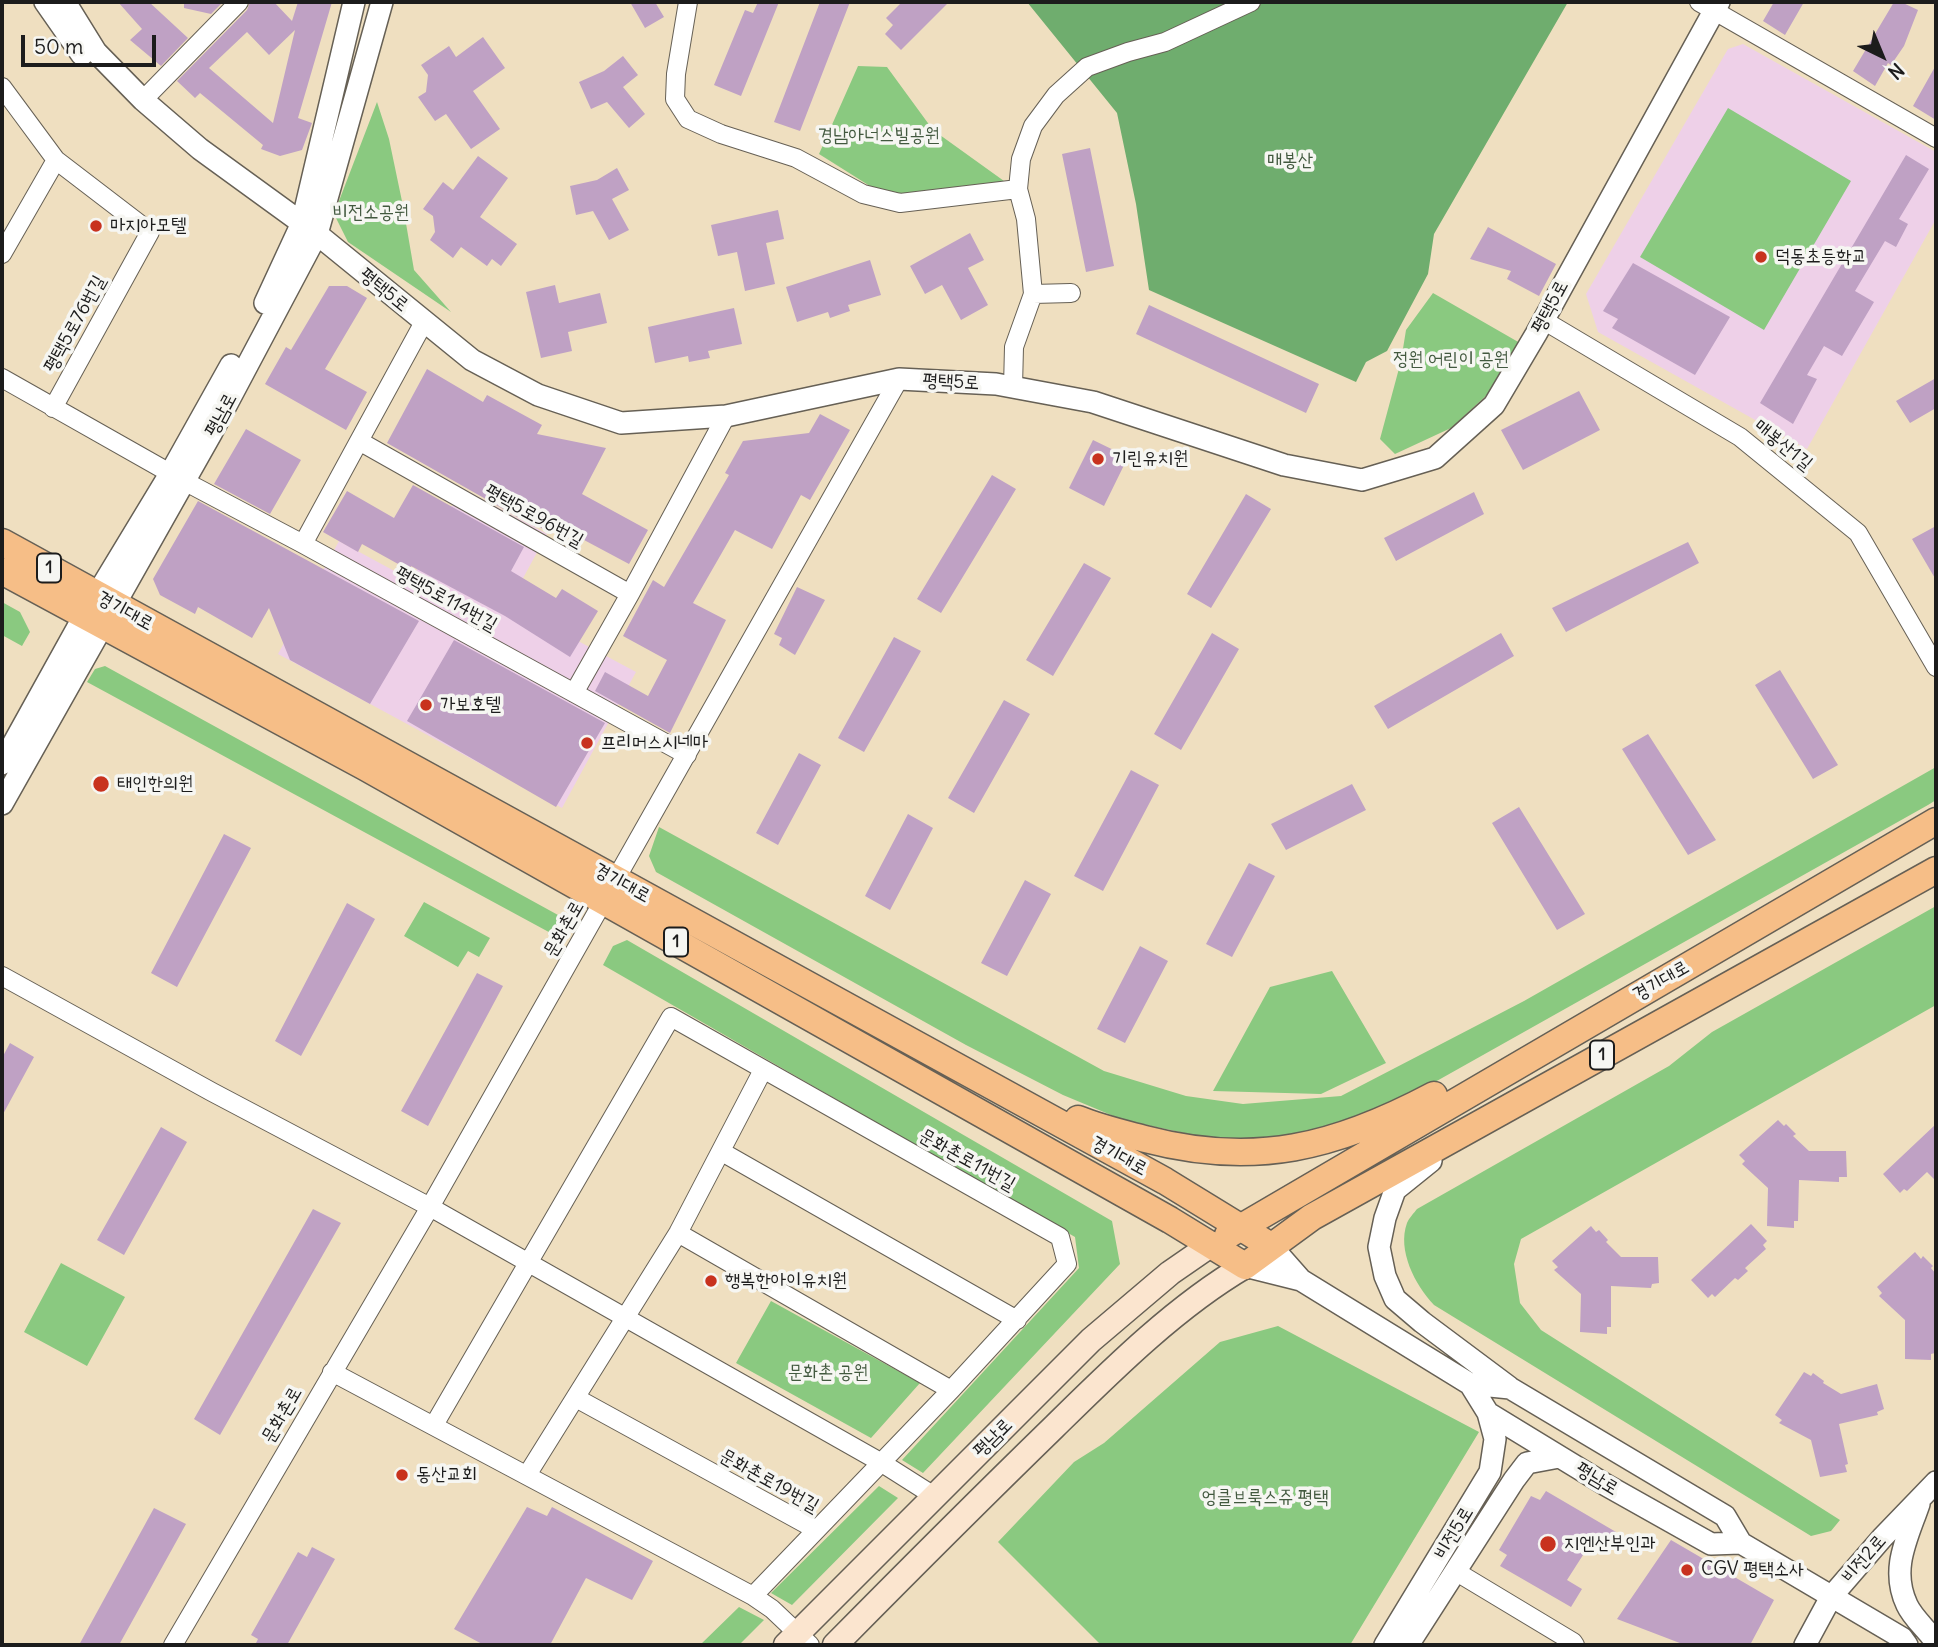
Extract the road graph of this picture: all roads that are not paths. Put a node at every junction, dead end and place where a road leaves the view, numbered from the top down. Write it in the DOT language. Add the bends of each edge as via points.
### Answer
graph roads {
  1 [pos="45,2"];
  2 [pos="65,2"];
  3 [pos="237,2"];
  4 [pos="355,2"];
  5 [pos="382,2"];
  6 [pos="688,2"];
  7 [pos="1251,2"];
  8 [pos="1711,4"];
  9 [pos="2,87"];
  10 [pos="143,100"];
  11 [pos="1936,138"];
  12 [pos="56,160"];
  13 [pos="1018,188"];
  14 [pos="306,235"];
  15 [pos="2,254"];
  16 [pos="1033,293"];
  17 [pos="1071,293"];
  18 [pos="1543,320"];
  19 [pos="424,322"];
  20 [pos="2,378"];
  21 [pos="899,379"];
  22 [pos="1013,387"];
  23 [pos="53,408"];
  24 [pos="726,416"];
  25 [pos="359,441"];
  26 [pos="177,477"];
  27 [pos="2,542"];
  28 [pos="303,544"];
  29 [pos="2,571"];
  30 [pos="630,594"];
  31 [pos="100,611"];
  32 [pos="1936,667"];
  33 [pos="574,693"];
  34 [pos="687,755"];
  35 [pos="2,764"];
  36 [pos="2,804"];
  37 [pos="1936,821"];
  38 [pos="1936,870"];
  39 [pos="610,891"];
  40 [pos="2,976"];
  41 [pos="763,1070"];
  42 [pos="1508,1071"];
  43 [pos="988,1084"];
  44 [pos="1489,1118"];
  45 [pos="722,1152"];
  46 [pos="430,1208"];
  47 [pos="1241,1227"];
  48 [pos="678,1233"];
  49 [pos="1212,1244"];
  50 [pos="1271,1246"];
  51 [pos="530,1263"];
  52 [pos="1245,1266"];
  53 [pos="1301,1280"];
  54 [pos="627,1317"];
  55 [pos="1017,1320"];
  56 [pos="332,1372"];
  57 [pos="1470,1384"];
  58 [pos="1510,1388"];
  59 [pos="951,1390"];
  60 [pos="576,1398"];
  61 [pos="1488,1413"];
  62 [pos="434,1425"];
  63 [pos="1559,1457"];
  64 [pos="883,1463"];
  65 [pos="527,1475"];
  66 [pos="1929,1489"];
  67 [pos="934,1496"];
  68 [pos="815,1529"];
  69 [pos="1741,1543"];
  70 [pos="1455,1570"];
  71 [pos="753,1596"];
  72 [pos="1831,1597"];
  73 [pos="1934,1637"];
  74 [pos="798,1641"];
  75 [pos="1905,1642"];
  76 [pos="173,1645"];
  77 [pos="835,1645"];
  78 [pos="1385,1645"];
  79 [pos="1408,1645"];
  80 [pos="1576,1645"];
  81 [pos="1805,1645"];
  1 -- 14 [label="street" via="91,67 176,144"];
  2 -- 10 [label="street, 평택5로" via="96,52"];
  3 -- 10 [label="street"];
  4 -- 14 [label="street"];
  5 -- 14 [label="street, 평남로"];
  6 -- 13 [label="street" via="675,99 688,119 796,158 863,194 900,203"];
  7 -- 13 [label="street" via="1165,42 1087,68 1056,94 1033,126 1021,159"];
  8 -- 11 [label="street"];
  8 -- 18 [label="street, 평택5로"];
  9 -- 12 [label="street, 평택5로76번길"];
  10 -- 14 [label="street, 평택5로"];
  12 -- 15 [label="street"];
  12 -- 23 [label="street, 평택5로76번길" via="150,232"];
  13 -- 16 [label="street" via="1026,219"];
  14 -- 19 [label="street, 평택5로"];
  14 -- 26 [label="street, 평남로"];
  16 -- 17 [label="street"];
  16 -- 22 [label="street" via="1014,347"];
  18 -- 22 [label="street, 평택5로" via="1494,405 1435,458 1362,480 1284,465 1093,402"];
  18 -- 32 [label="street, 매봉산1길" via="1740,437 1858,533"];
  19 -- 24 [label="street, 평택5로" via="472,360 538,396 621,423"];
  19 -- 25 [label="street"];
  20 -- 23 [label="street"];
  21 -- 22 [label="street, 평택5로"];
  21 -- 24 [label="street, 평택5로"];
  21 -- 34 [label="street"];
  23 -- 26 [label="street"];
  24 -- 30 [label="street"];
  25 -- 28 [label="street"];
  25 -- 30 [label="street, 평택5로96번길"];
  26 -- 28 [label="street, 평택5로114번길"];
  26 -- 31 [label="street, 평남로"];
  27 -- 31 [label="main road, 경기대로 / 1"];
  28 -- 33 [label="street, 평택5로114번길"];
  29 -- 31 [label="main road, 경기대로 / 1"];
  30 -- 33 [label="street"];
  31 -- 35 [label="street"];
  31 -- 36 [label="street, 평남로"];
  31 -- 39 [label="main road, 경기대로 / 1"];
  33 -- 34 [label="street, 평택5로114번길"];
  34 -- 39 [label="street"];
  37 -- 42 [label="main road, 경기대로 / 1"];
  38 -- 44 [label="main road, 경기대로 / 1"];
  39 -- 43 [label="main road, 경기대로 / 1"];
  39 -- 46 [label="street, 문화촌로"];
  39 -- 49 [label="main road, 경기대로 / 1"];
  40 -- 46 [label="street"];
  41 -- 45 [label="street"];
  41 -- 51 [label="street, 문화촌로11번길" via="671,1017"];
  41 -- 55 [label="street, 문화촌로11번길" via="1060,1237 1067,1264"];
  42 -- 43 [label="main road" via="1446,1088 1396,1115 1336,1138 1276,1152 1227,1154 1171,1146 1098,1127"];
  42 -- 47 [label="main road, 경기대로 / 1"];
  43 -- 47 [label="main road, 경기대로 / 1"];
  44 -- 50 [label="main road, 경기대로 / 1" via="1312,1217"];
  44 -- 58 [label="street" via="1395,1190 1379,1247 1395,1300"];
  45 -- 48 [label="street"];
  45 -- 55 [label="street"];
  46 -- 51 [label="street"];
  46 -- 56 [label="street, 문화촌로"];
  47 -- 49 [label="main road, 경기대로 / 1"];
  47 -- 50 [label="main road, 경기대로 / 1"];
  48 -- 54 [label="street"];
  48 -- 59 [label="street"];
  49 -- 52 [label="main road, 경기대로 / 1"];
  49 -- 67 [label="main road, 평남로" via="1091,1340"];
  50 -- 52 [label="main road, 경기대로 / 1"];
  50 -- 53 [label="street"];
  51 -- 54 [label="street"];
  51 -- 62 [label="street"];
  52 -- 53 [label="street"];
  52 -- 77 [label="main road, 평남로" via="1215,1284 1112,1370"];
  53 -- 57 [label="street, 평남로"];
  54 -- 60 [label="street"];
  54 -- 64 [label="street"];
  55 -- 59 [label="street, 문화촌로11번길"];
  56 -- 62 [label="street"];
  56 -- 76 [label="street, 문화촌로"];
  57 -- 58 [label="street, 평남로"];
  57 -- 61 [label="street, 평남로"];
  58 -- 69 [label="street, 평남로" via="1725,1516"];
  59 -- 64 [label="street, 문화촌로11번길"];
  60 -- 65 [label="street"];
  60 -- 68 [label="street, 문화촌로19번길"];
  61 -- 63 [label="street, 평남로"];
  61 -- 78 [label="street, 비전5로" via="1495,1439 1490,1472"];
  62 -- 65 [label="street"];
  63 -- 69 [label="street, 평남로" via="1711,1544"];
  63 -- 70 [label="street, 비전5로" via="1527,1463"];
  64 -- 67 [label="street"];
  64 -- 68 [label="street, 문화촌로11번길"];
  65 -- 71 [label="street"];
  66 -- 72 [label="street, 비전2로"];
  66 -- 73 [label="street" via="1902,1553 1898,1578 1907,1608"];
  67 -- 74 [label="main road, 평남로"];
  68 -- 71 [label="street, 문화촌로19번길"];
  69 -- 72 [label="street, 평남로"];
  70 -- 79 [label="street, 비전5로"];
  70 -- 80 [label="street"];
  71 -- 74 [label="street" via="772,1609"];
  72 -- 75 [label="street, 평남로"];
  72 -- 81 [label="street, 비전2로"];
  73 -- 75 [label="street, 평남로"];
}
